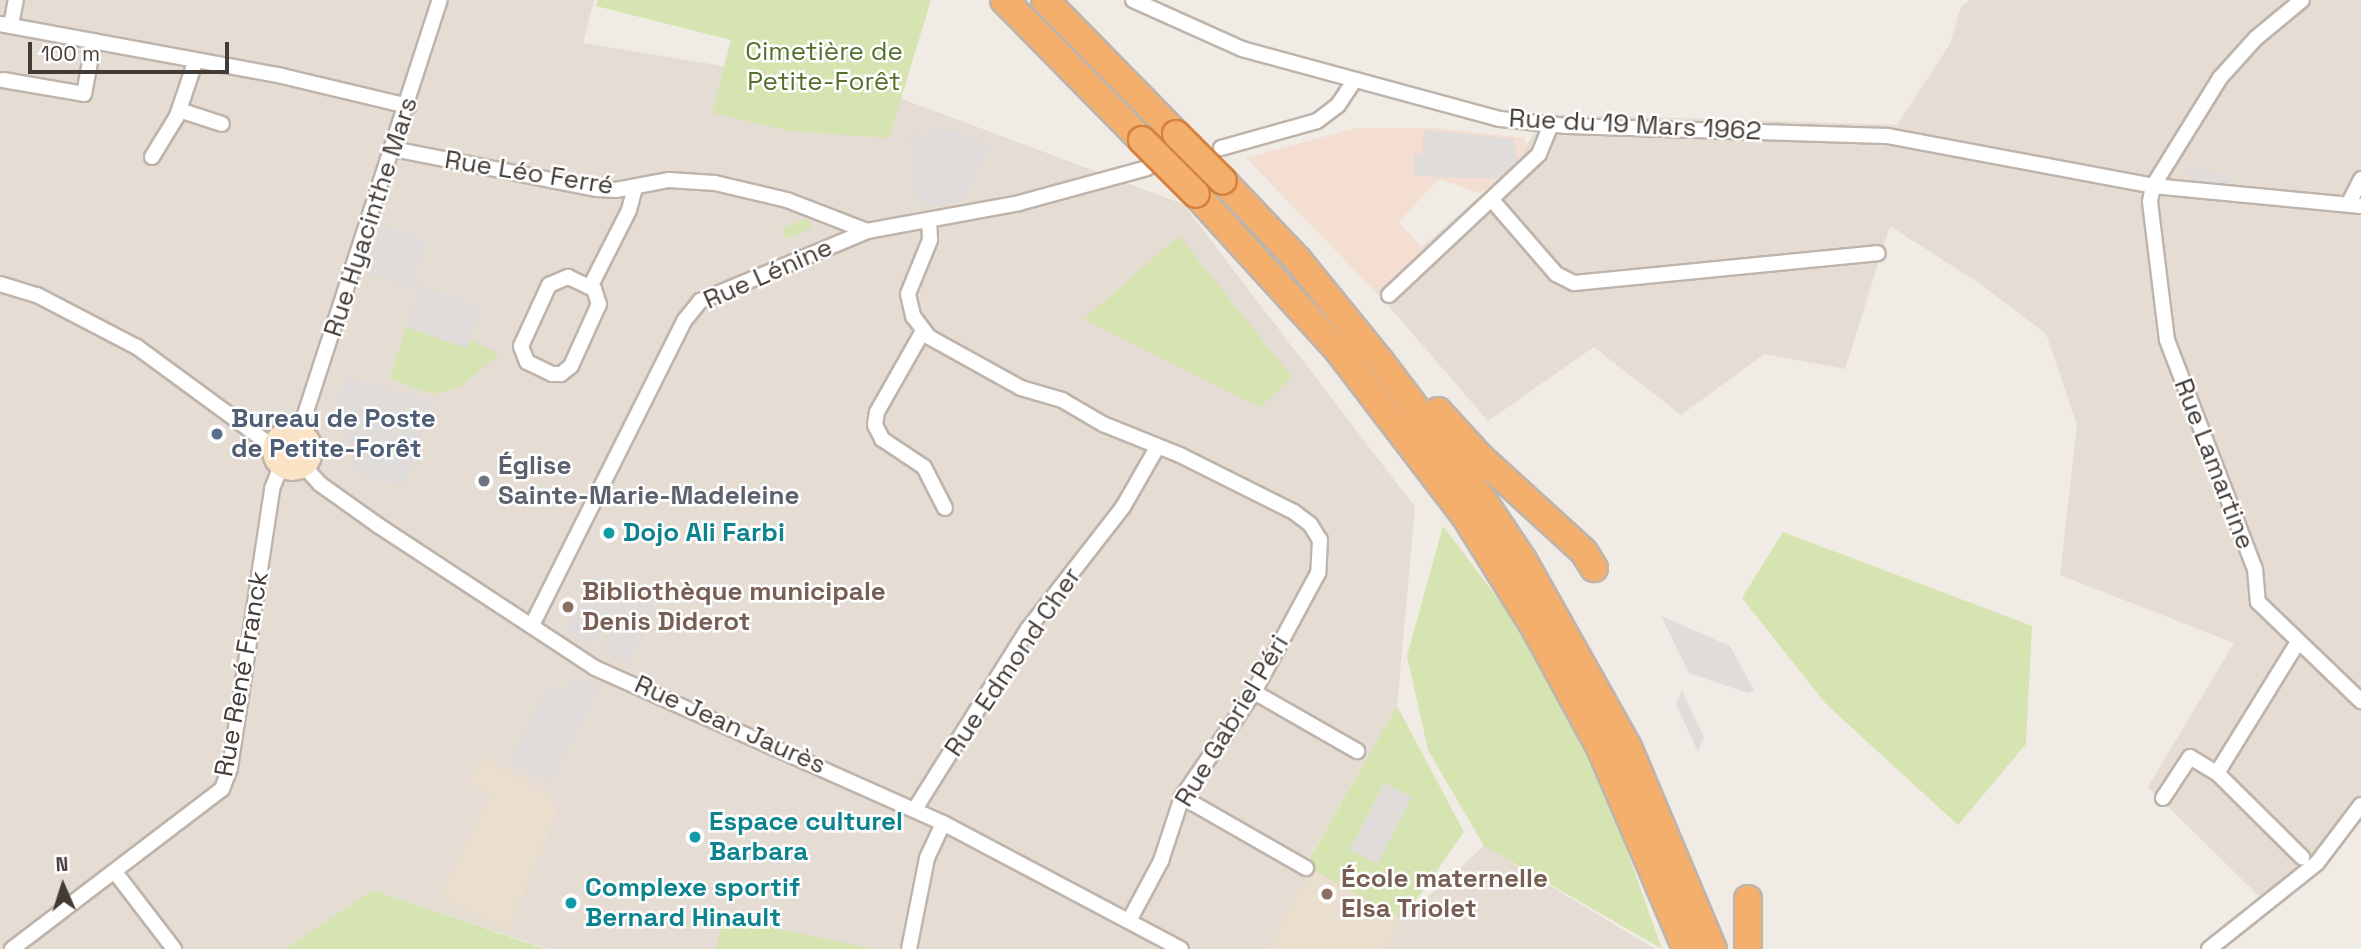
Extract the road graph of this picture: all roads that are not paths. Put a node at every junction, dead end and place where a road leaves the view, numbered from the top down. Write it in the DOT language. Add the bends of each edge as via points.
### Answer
graph roads {
  1 [pos="16,0"];
  2 [pos="440,0"];
  3 [pos="1004,0"];
  4 [pos="1045,0"];
  5 [pos="1132,0"];
  6 [pos="2302,0"];
  7 [pos="5,24"];
  8 [pos="94,41"];
  9 [pos="196,60"];
  10 [pos="3,80"];
  11 [pos="1354,81"];
  12 [pos="408,106"];
  13 [pos="179,110"];
  14 [pos="222,124"];
  15 [pos="1552,125"];
  16 [pos="393,149"];
  17 [pos="1222,149"];
  18 [pos="152,157"];
  19 [pos="2165,167"];
  20 [pos="1147,168"];
  21 [pos="2361,179"];
  22 [pos="2153,186"];
  23 [pos="635,187"];
  24 [pos="2197,191"];
  25 [pos="1492,200"];
  26 [pos="2355,204"];
  27 [pos="929,220"];
  28 [pos="867,231"];
  29 [pos="1878,253"];
  30 [pos="0,284"];
  31 [pos="590,287"];
  32 [pos="1390,295"];
  33 [pos="923,331"];
  34 [pos="1360,335"];
  35 [pos="299,433"];
  36 [pos="1158,446"];
  37 [pos="277,456"];
  38 [pos="303,465"];
  39 [pos="945,508"];
  40 [pos="1594,568"];
  41 [pos="532,625"];
  42 [pos="2298,642"];
  43 [pos="1254,692"];
  44 [pos="2361,701"];
  45 [pos="1357,751"];
  46 [pos="2217,773"];
  47 [pos="1182,797"];
  48 [pos="2163,798"];
  49 [pos="2361,805"];
  50 [pos="915,809"];
  51 [pos="943,822"];
  52 [pos="2302,857"];
  53 [pos="1306,868"];
  54 [pos="115,873"];
  55 [pos="1748,899"];
  56 [pos="1129,921"];
  57 [pos="12,949"];
  58 [pos="174,949"];
  59 [pos="909,949"];
  60 [pos="1181,949"];
  61 [pos="1686,949"];
  62 [pos="1713,949"];
  63 [pos="1748,949"];
  64 [pos="2208,949"];
  1 -- 7 [label="street"];
  2 -- 12 [label="street, Rue Hyacinthe Mars"];
  3 -- 61 [label="highway, bridge" via="1196,194 1343,356 1467,519 1535,628 1600,747"];
  4 -- 34 [label="highway, bridge" via="1298,260"];
  5 -- 11 [label="street, Rue du 19 Mars 1962" via="1209,37"];
  6 -- 19 [label="street" via="2256,38 2220,78"];
  7 -- 8 [label="street"];
  8 -- 9 [label="street"];
  8 -- 10 [label="street" via="84,94"];
  9 -- 12 [label="street"];
  9 -- 13 [label="street"];
  11 -- 15 [label="street, Rue du 19 Mars 1962" via="1477,114"];
  11 -- 17 [label="street" via="1338,105 1317,121"];
  12 -- 16 [label="street, Rue Hyacinthe Mars"];
  13 -- 14 [label="street"];
  13 -- 18 [label="street"];
  15 -- 22 [label="street, Rue du 19 Mars 1962" via="1887,136"];
  15 -- 25 [label="street" via="1546,147"];
  16 -- 23 [label="street, Rue Léo Ferré" via="597,189"];
  16 -- 35 [label="street, Rue Hyacinthe Mars"];
  19 -- 22 [label="street"];
  19 -- 24 [label="street" via="2178,182"];
  20 -- 27 [label="street, Rue Lénine" via="1019,203"];
  21 -- 26 [label="street"];
  22 -- 24 [label="street, Rue du 19 Mars 1962"];
  22 -- 42 [label="street, Rue Lamartine" via="2150,202 2169,349 2255,569 2258,602"];
  23 -- 28 [label="street, Rue Léo Ferré" via="678,180 737,187 797,203"];
  23 -- 31 [label="street" via="629,210"];
  24 -- 26 [label="street, Rue du 19 Mars 1962"];
  25 -- 29 [label="street" via="1556,274 1574,283"];
  25 -- 32 [label="street"];
  27 -- 28 [label="street, Rue Lénine"];
  27 -- 33 [label="street" via="930,240 908,294 913,316"];
  28 -- 41 [label="street, Rue Lénine" via="695,305"];
  30 -- 37 [label="street" via="37,295 138,347"];
  31 -- 31 [label="street" via="597,292 599,304 568,369 551,374 527,362 521,346 551,282 568,277"];
  33 -- 36 [label="street, Rue Gabriel Péri" via="1021,388 1062,400 1103,424"];
  33 -- 39 [label="street" via="877,412 875,425 881,439 924,467"];
  34 -- 40 [label="highway" via="1421,391 1479,456 1584,552"];
  34 -- 62 [label="highway" via="1478,491 1564,627 1651,794"];
  35 -- 37 [label="street" via="283,434"];
  35 -- 38 [label="street" via="310,445"];
  36 -- 43 [label="street, Rue Gabriel Péri" via="1300,515 1320,540 1318,573"];
  36 -- 50 [label="street, Rue Edmond Cher" via="1123,507 1028,629"];
  37 -- 38 [label="street" via="292,469"];
  37 -- 54 [label="street, Rue René Franck" via="225,782 213,800"];
  38 -- 41 [label="street, Rue Jean Jaurès" via="334,495"];
  41 -- 50 [label="street, Rue Jean Jaurès" via="596,668"];
  42 -- 44 [label="street, Rue Lamartine"];
  42 -- 46 [label="street"];
  43 -- 45 [label="street"];
  43 -- 47 [label="street, Rue Gabriel Péri"];
  46 -- 48 [label="street" via="2190,757"];
  46 -- 52 [label="street"];
  47 -- 53 [label="street"];
  47 -- 56 [label="street, Rue Gabriel Péri" via="1161,861"];
  49 -- 64 [label="street" via="2317,863"];
  50 -- 51 [label="street, Rue Jean Jaurès"];
  51 -- 56 [label="street, Rue Jean Jaurès"];
  51 -- 59 [label="street" via="928,858"];
  54 -- 57 [label="street, Rue René Franck"];
  54 -- 58 [label="street"];
  55 -- 63 [label="highway"];
  56 -- 60 [label="street, Rue Jean Jaurès"];
}
